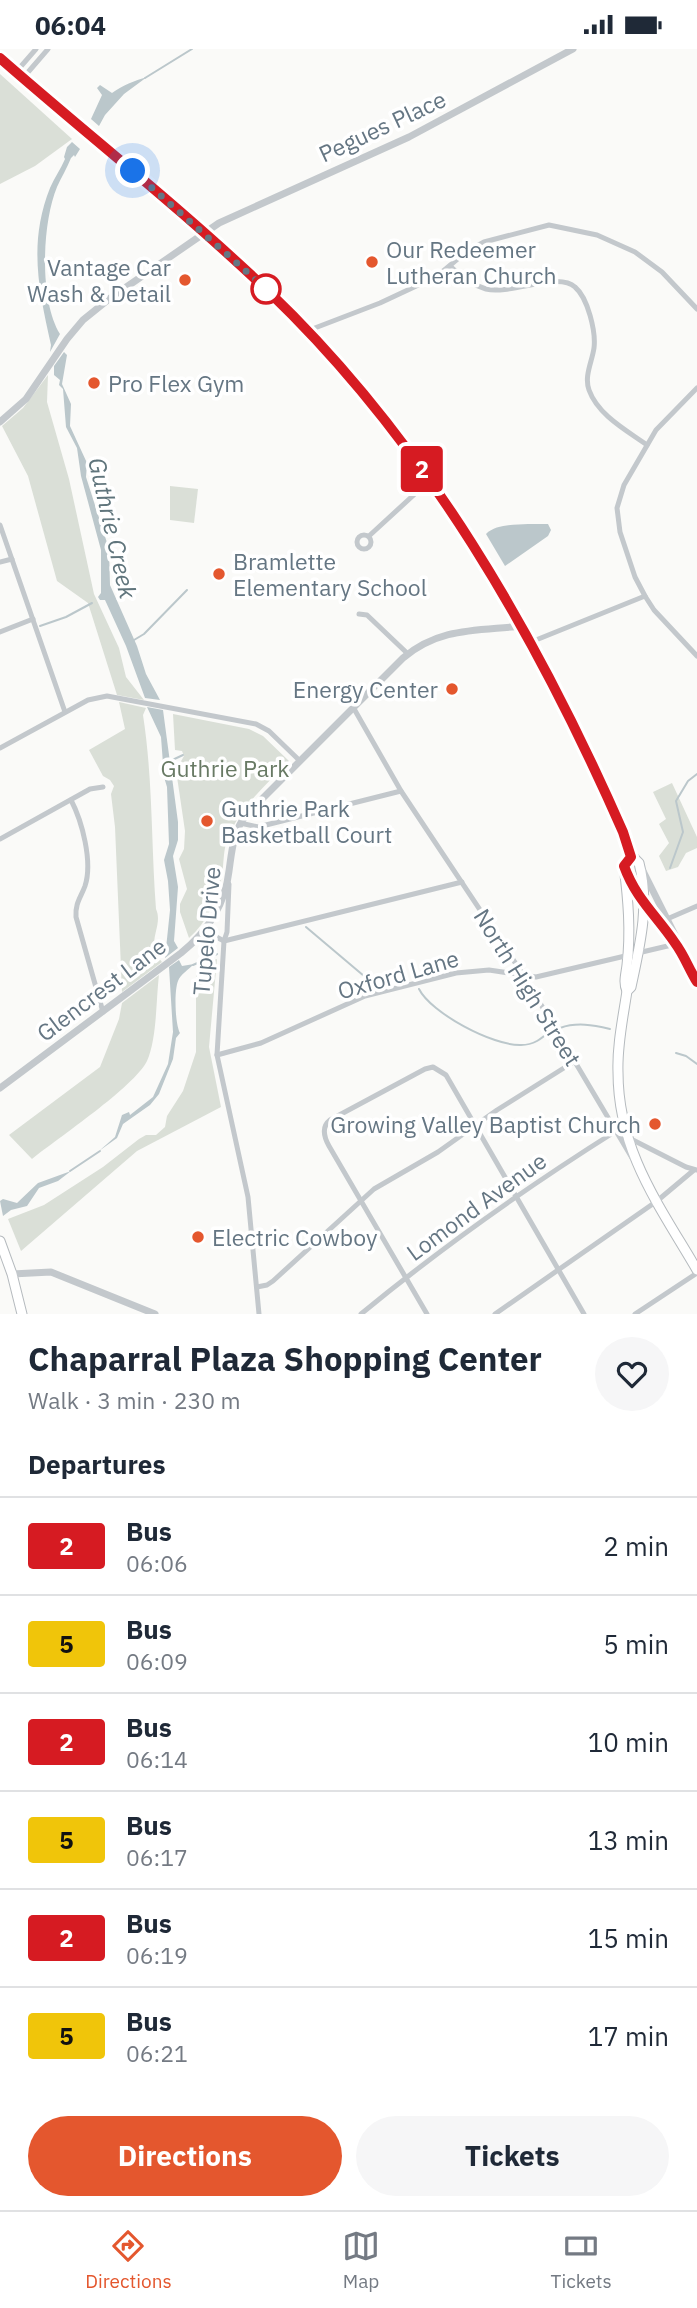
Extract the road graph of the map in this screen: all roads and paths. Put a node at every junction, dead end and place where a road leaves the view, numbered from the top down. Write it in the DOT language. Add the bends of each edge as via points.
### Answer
graph roads {
  1 [pos="36,49"];
  2 [pos="48,49"];
  3 [pos="573,49"];
  4 [pos="0,58"];
  5 [pos="20,75"];
  6 [pos="205,233"];
  7 [pos="450,266"];
  8 [pos="697,309"];
  9 [pos="307,331"];
  10 [pos="697,388"];
  11 [pos="0,422"];
  12 [pos="647,445"];
  13 [pos="430,479"];
  14 [pos="0,525"];
  15 [pos="369,536"];
  16 [pos="12,559"];
  17 [pos="0,562"];
  18 [pos="645,596"];
  19 [pos="359,614"];
  20 [pos="33,619"];
  21 [pos="522,626"];
  22 [pos="0,632"];
  23 [pos="531,642"];
  24 [pos="408,654"];
  25 [pos="697,656"];
  26 [pos="353,707"];
  27 [pos="65,712"];
  28 [pos="0,748"];
  29 [pos="300,761"];
  30 [pos="103,787"];
  31 [pos="401,791"];
  32 [pos="71,800"];
  33 [pos="240,823"];
  34 [pos="0,839"];
  35 [pos="635,860"];
  36 [pos="624,866"];
  37 [pos="229,873"];
  38 [pos="462,882"];
  39 [pos="697,906"];
  40 [pos="645,907"];
  41 [pos="667,919"];
  42 [pos="205,931"];
  43 [pos="224,941"];
  44 [pos="676,944"];
  45 [pos="638,953"];
  46 [pos="628,955"];
  47 [pos="524,976"];
  48 [pos="697,982"];
  49 [pos="627,991"];
  50 [pos="103,1011"];
  51 [pos="217,1055"];
  52 [pos="575,1061"];
  53 [pos="0,1088"];
  54 [pos="474,1127"];
  55 [pos="616,1132"];
  56 [pos="626,1136"];
  57 [pos="695,1170"];
  58 [pos="640,1173"];
  59 [pos="516,1198"];
  60 [pos="361,1201"];
  61 [pos="657,1201"];
  62 [pos="0,1241"];
  63 [pos="559,1270"];
  64 [pos="697,1272"];
  65 [pos="12,1274"];
  66 [pos="406,1279"];
  67 [pos="257,1287"];
  68 [pos="22,1314"];
  69 [pos="155,1314"];
  70 [pos="259,1314"];
  71 [pos="361,1314"];
  72 [pos="427,1314"];
  73 [pos="495,1314"];
  74 [pos="584,1314"];
  75 [pos="635,1314"];
  1 -- 5 [label="street"];
  2 -- 5 [label="street"];
  3 -- 6 [label="street, Pegues Place" via="420,132 237,213"];
  4 -- 5 [label="main road"];
  5 -- 6 [label="main road"];
  6 -- 9 [label="main road"];
  6 -- 11 [label="street, Pegues Place" via="83,320 26,399"];
  7 -- 8 [label="street" via="484,242 554,225 610,239 635,252 662,272"];
  7 -- 9 [label="street" via="380,303"];
  7 -- 12 [label="street" via="488,289 559,281 575,286 586,305 594,340 589,390 603,412"];
  9 -- 13 [label="main road"];
  10 -- 12 [label="street" via="668,415"];
  12 -- 18 [label="street" via="617,508 620,532"];
  13 -- 15 [label="street"];
  13 -- 21 [label="main road"];
  14 -- 16 [label="street"];
  16 -- 17 [label="street"];
  16 -- 20 [label="street"];
  18 -- 23 [label="street"];
  18 -- 25 [label="street"];
  19 -- 24 [label="street" via="367,615"];
  20 -- 22 [label="street"];
  20 -- 27 [label="street"];
  21 -- 23 [label="main road"];
  21 -- 24 [label="street, Tupelo Drive" via="442,635"];
  23 -- 35 [label="main road"];
  24 -- 26 [label="street, Tupelo Drive"];
  26 -- 29 [label="street, Tupelo Drive"];
  26 -- 31 [label="street, North High Street"];
  27 -- 28 [label="street"];
  27 -- 29 [label="street" via="104,696 250,722 269,731"];
  29 -- 33 [label="street, Tupelo Drive"];
  30 -- 32 [label="street"];
  31 -- 33 [label="street" via="258,827"];
  31 -- 38 [label="street, North High Street"];
  32 -- 34 [label="street"];
  32 -- 50 [label="street" via="86,847 87,876 76,917"];
  33 -- 37 [label="street, Tupelo Drive"];
  35 -- 36 [label="main road"];
  35 -- 40 [label="main road"];
  35 -- 41 [label="street"];
  36 -- 40 [label="street"];
  36 -- 46 [label="main road"];
  37 -- 42 [label="street, Glencrest Lane" via="220,905"];
  37 -- 43 [label="street, Tupelo Drive"];
  38 -- 43 [label="street"];
  38 -- 47 [label="street, North High Street"];
  39 -- 41 [label="street"];
  40 -- 44 [label="street"];
  40 -- 45 [label="main road"];
  41 -- 44 [label="street"];
  42 -- 43 [label="street"];
  42 -- 50 [label="street, Glencrest Lane"];
  43 -- 51 [label="street, Tupelo Drive"];
  44 -- 45 [label="street, Oxford Lane"];
  44 -- 48 [label="street"];
  45 -- 46 [label="street, Oxford Lane"];
  45 -- 49 [label="main road"];
  46 -- 47 [label="street, Oxford Lane"];
  46 -- 49 [label="main road"];
  47 -- 51 [label="street, Oxford Lane" via="468,971 369,995 261,1043"];
  47 -- 52 [label="street, North High Street"];
  49 -- 56 [label="main road" via="618,1064"];
  50 -- 53 [label="street, Glencrest Lane"];
  51 -- 67 [label="street, Tupelo Drive" via="248,1197"];
  52 -- 54 [label="street"];
  52 -- 55 [label="street, North High Street"];
  54 -- 59 [label="street"];
  54 -- 60 [label="street" via="379,1185"];
  54 -- 60 [label="street" via="446,1075 435,1067 330,1120 324,1132 328,1144"];
  55 -- 56 [label="street"];
  55 -- 58 [label="street, North High Street"];
  55 -- 59 [label="street, Lomond Avenue"];
  56 -- 57 [label="street"];
  56 -- 58 [label="main road"];
  57 -- 61 [label="street"];
  58 -- 61 [label="main road, North High Street"];
  59 -- 63 [label="street"];
  59 -- 66 [label="street, Lomond Avenue"];
  60 -- 66 [label="street"];
  60 -- 67 [label="street" via="273,1281"];
  61 -- 63 [label="street"];
  61 -- 64 [label="main road, North High Street"];
  62 -- 65 [label="main road"];
  63 -- 73 [label="street"];
  63 -- 74 [label="street"];
  64 -- 75 [label="street"];
  65 -- 68 [label="main road"];
  65 -- 69 [label="street" via="55,1273"];
  66 -- 71 [label="street, Lomond Avenue"];
  66 -- 72 [label="street"];
  67 -- 70 [label="street, Tupelo Drive"];
}
